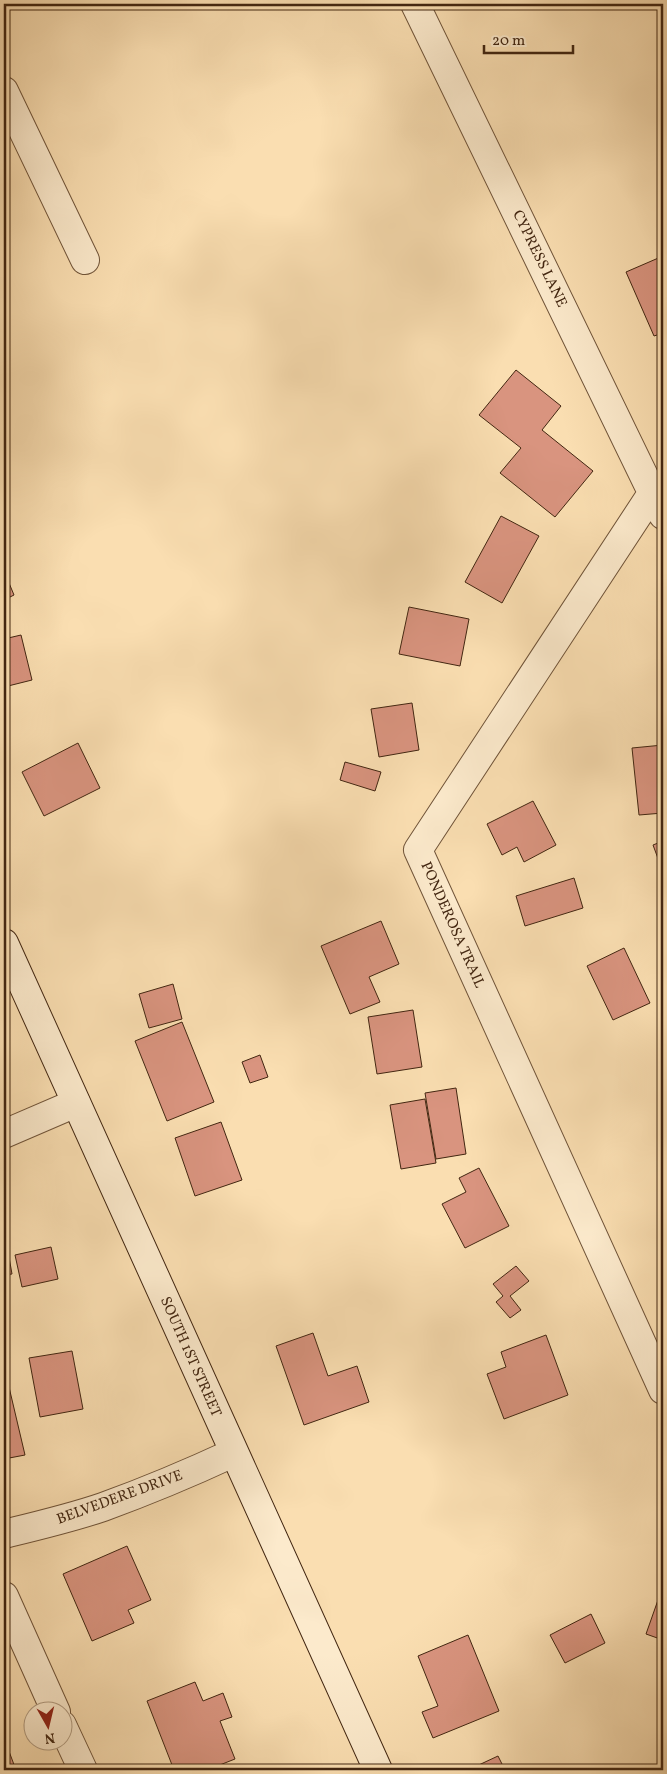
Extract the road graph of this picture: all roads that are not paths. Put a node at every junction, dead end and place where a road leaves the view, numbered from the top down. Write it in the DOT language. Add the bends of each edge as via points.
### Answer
graph roads {
  1 [pos="415,4"];
  2 [pos="4,91"];
  3 [pos="85,260"];
  4 [pos="658,503"];
  5 [pos="4,944"];
  6 [pos="76,1103"];
  7 [pos="4,1134"];
  8 [pos="663,1390"];
  9 [pos="233,1453"];
  10 [pos="4,1534"];
  11 [pos="4,1596"];
  12 [pos="52,1702"];
  13 [pos="72,1746"];
  14 [pos="83,1770"];
  15 [pos="378,1770"];
  1 -- 4 [label="street, CYPRESS LANE"];
  2 -- 3 [label="street"];
  4 -- 8 [label="street, PONDEROSA TRAIL" via="418,850"];
  5 -- 6 [label="street, SOUTH 1ST STREET"];
  6 -- 7 [label="street"];
  6 -- 9 [label="street, SOUTH 1ST STREET"];
  9 -- 10 [label="street, BELVEDERE DRIVE" via="102,1507"];
  9 -- 15 [label="street, SOUTH 1ST STREET"];
  11 -- 12 [label="street"];
  13 -- 14 [label="street"];
}
